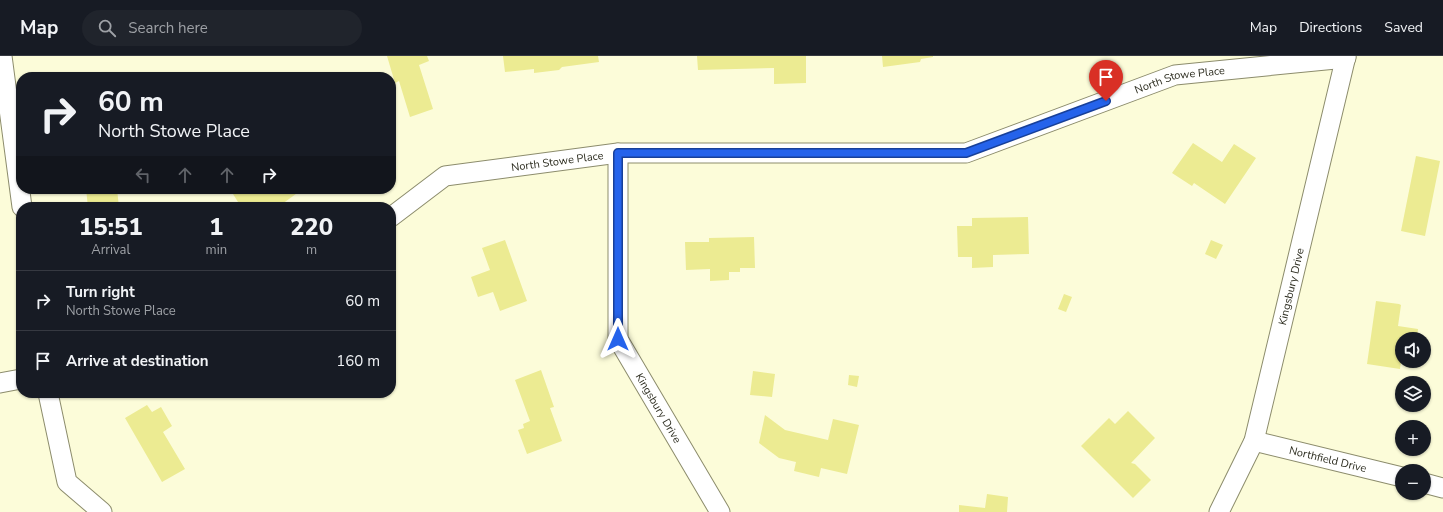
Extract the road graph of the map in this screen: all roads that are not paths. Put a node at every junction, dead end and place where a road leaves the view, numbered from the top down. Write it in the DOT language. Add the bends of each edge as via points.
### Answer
graph roads {
  1 [pos="2,56"];
  2 [pos="1346,57"];
  3 [pos="618,153"];
  4 [pos="16,162"];
  5 [pos="396,213"];
  6 [pos="16,380"];
  7 [pos="0,383"];
  8 [pos="49,398"];
  9 [pos="1254,441"];
  10 [pos="1395,476"];
  11 [pos="1431,485"];
  12 [pos="1443,488"];
  13 [pos="102,512"];
  14 [pos="720,512"];
  15 [pos="1219,512"];
  1 -- 4 [label="street"];
  2 -- 3 [label="street, North Stowe Place" via="1176,75 966,153"];
  2 -- 9 [label="street, Kingsbury Drive"];
  3 -- 5 [label="street, North Stowe Place" via="445,176"];
  3 -- 14 [label="street, Kingsbury Drive" via="618,339"];
  6 -- 7 [label="street"];
  8 -- 13 [label="street" via="66,482"];
  9 -- 10 [label="street, Northfield Drive"];
  9 -- 15 [label="street, Kingsbury Drive"];
  11 -- 12 [label="street"];
}
